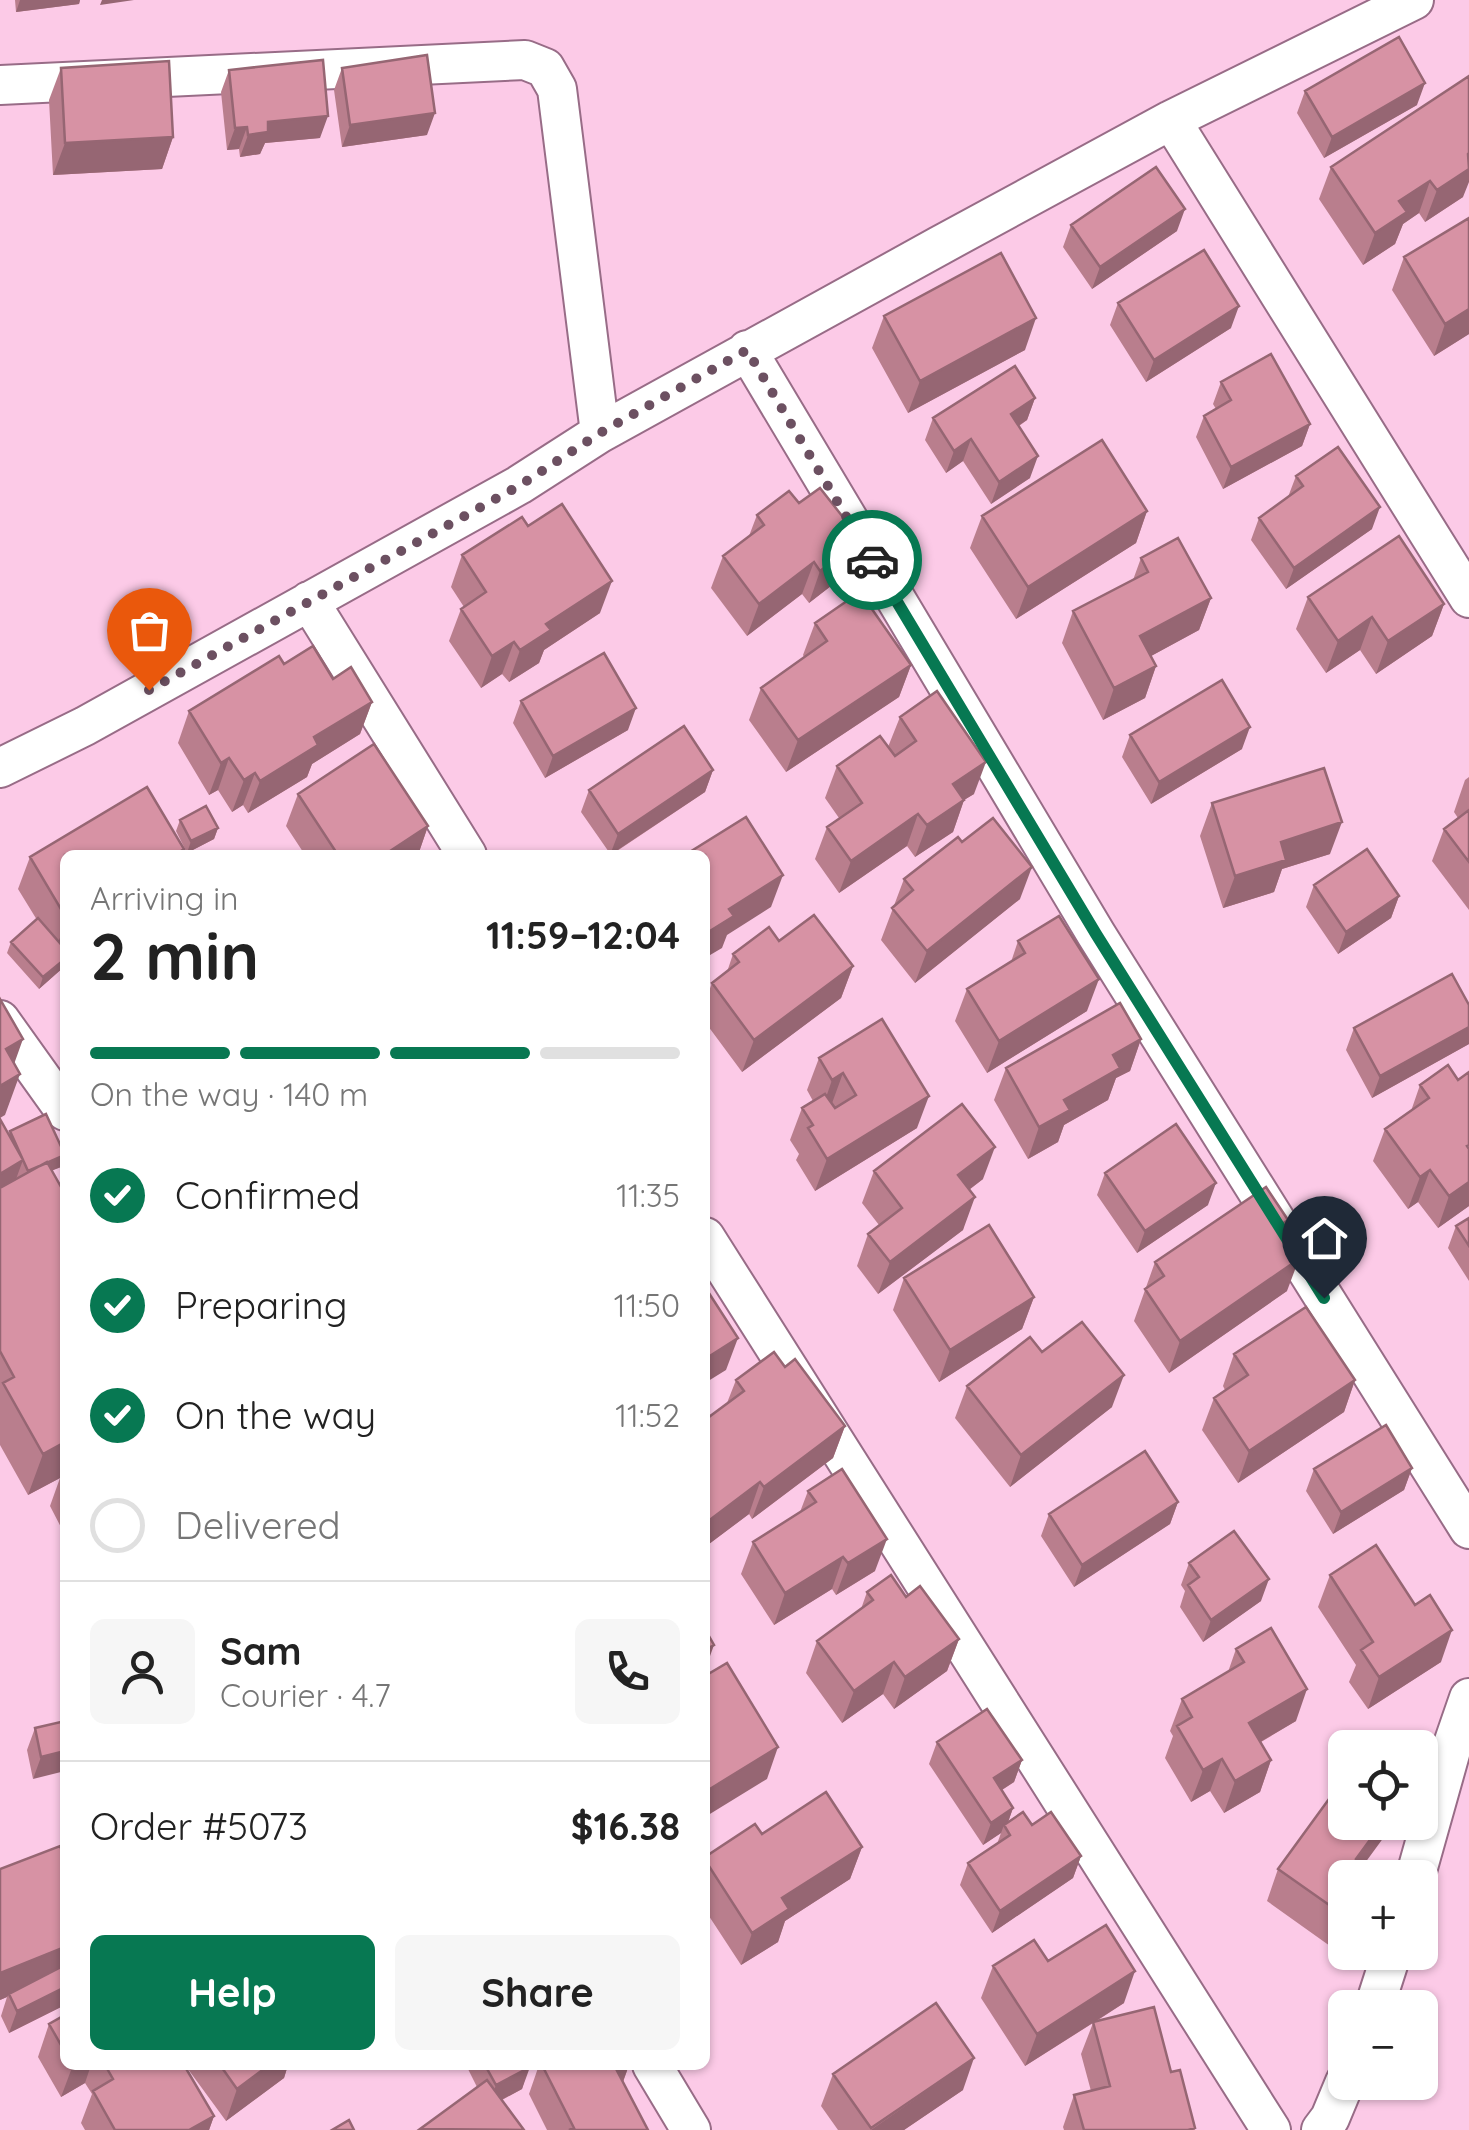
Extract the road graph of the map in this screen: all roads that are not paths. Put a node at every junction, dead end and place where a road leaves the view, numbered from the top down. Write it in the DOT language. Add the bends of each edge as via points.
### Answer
graph roads {
  1 [pos="1414,0"];
  2 [pos="0,85"];
  3 [pos="1171,120"];
  4 [pos="747,350"];
  5 [pos="600,433"];
  6 [pos="1469,598"];
  7 [pos="309,600"];
  8 [pos="0,768"];
  9 [pos="464,850"];
  10 [pos="0,1020"];
  11 [pos="60,1104"];
  12 [pos="710,1244"];
  13 [pos="1469,1529"];
  14 [pos="1469,1698"];
  15 [pos="1421,1860"];
  16 [pos="655,2070"];
  17 [pos="1338,2100"];
  18 [pos="691,2130"];
  19 [pos="1271,2130"];
  20 [pos="1321,2130"];
  1 -- 3 [label="street"];
  2 -- 5 [label="street" via="435,62 525,60 545,68 558,89"];
  3 -- 4 [label="street"];
  3 -- 6 [label="street"];
  4 -- 5 [label="street"];
  4 -- 13 [label="street" via="1096,934"];
  5 -- 7 [label="street" via="519,486"];
  7 -- 8 [label="street"];
  7 -- 9 [label="street"];
  10 -- 11 [label="street"];
  12 -- 19 [label="street"];
  14 -- 15 [label="street"];
  16 -- 18 [label="street"];
  17 -- 20 [label="street"];
}
